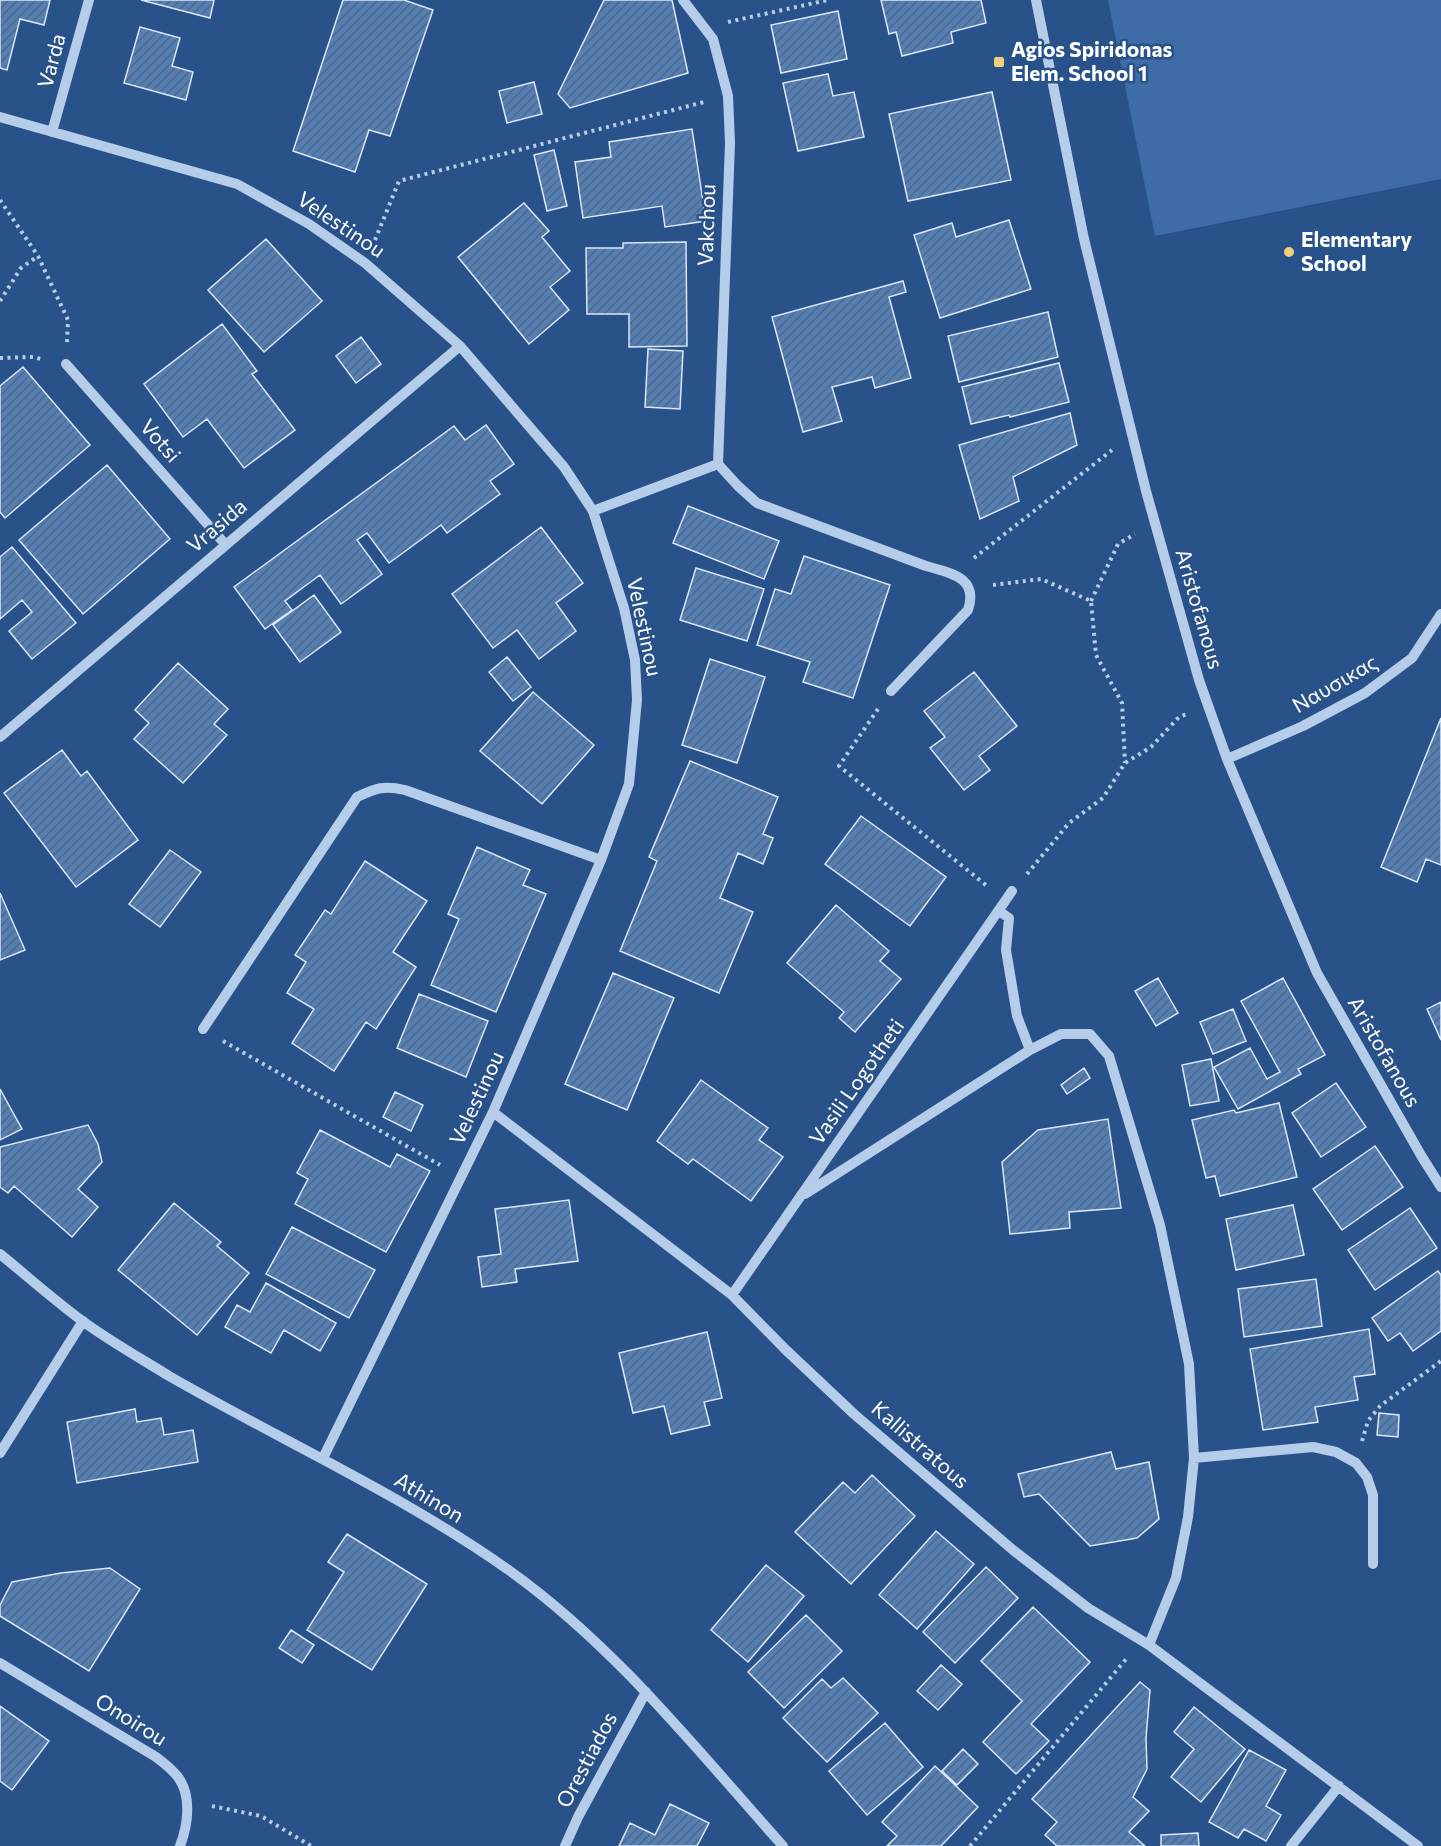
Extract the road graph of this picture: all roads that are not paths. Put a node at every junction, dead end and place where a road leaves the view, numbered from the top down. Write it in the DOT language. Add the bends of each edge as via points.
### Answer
graph roads {
  1 [pos="89,0"];
  2 [pos="683,0"];
  3 [pos="1036,0"];
  4 [pos="0,117"];
  5 [pos="52,132"];
  6 [pos="460,346"];
  7 [pos="66,364"];
  8 [pos="718,464"];
  9 [pos="593,511"];
  10 [pos="225,544"];
  11 [pos="1441,614"];
  12 [pos="891,691"];
  13 [pos="0,737"];
  14 [pos="1227,759"];
  15 [pos="602,860"];
  16 [pos="1012,891"];
  17 [pos="999,911"];
  18 [pos="203,1029"];
  19 [pos="1030,1050"];
  20 [pos="494,1112"];
  21 [pos="1441,1187"];
  22 [pos="800,1197"];
  23 [pos="0,1254"];
  24 [pos="732,1295"];
  25 [pos="83,1321"];
  26 [pos="0,1453"];
  27 [pos="323,1458"];
  28 [pos="1194,1458"];
  29 [pos="1373,1564"];
  30 [pos="1145,1643"];
  31 [pos="0,1663"];
  32 [pos="646,1692"];
  33 [pos="1339,1786"];
  34 [pos="180,1846"];
  35 [pos="565,1846"];
  36 [pos="783,1846"];
  37 [pos="1291,1846"];
  38 [pos="1418,1846"];
  1 -- 5 [label="street, Varda"];
  2 -- 8 [label="street, Vakchou" via="713,39 728,96 730,143"];
  3 -- 14 [label="street, Aristofanous" via="1084,239 1154,523"];
  4 -- 5 [label="street, Velestinou"];
  5 -- 6 [label="street, Velestinou" via="237,184 309,224 365,263"];
  6 -- 9 [label="street, Velestinou" via="564,467"];
  6 -- 10 [label="street, Vrasida"];
  7 -- 10 [label="street, Votsi"];
  8 -- 9 [label="street"];
  8 -- 12 [label="street" via="757,503 963,580 971,600 968,610"];
  9 -- 15 [label="street, Velestinou" via="624,608 635,660 638,700 629,784"];
  10 -- 13 [label="street, Vrasida"];
  11 -- 14 [label="street, Ναυσικας" via="1412,658 1365,693 1303,726"];
  14 -- 21 [label="street, Aristofanous" via="1317,973"];
  15 -- 18 [label="street" via="405,790 388,786 372,790 357,797"];
  15 -- 20 [label="street, Velestinou"];
  16 -- 17 [label="street, Vasili Logotheti"];
  17 -- 19 [label="street" via="1009,918 1006,950 1017,1016"];
  17 -- 22 [label="street, Vasili Logotheti"];
  19 -- 22 [label="street"];
  19 -- 28 [label="street" via="1061,1034 1090,1034 1109,1056 1160,1225 1189,1364"];
  20 -- 24 [label="street, Kallistratous"];
  20 -- 27 [label="street, Velestinou"];
  22 -- 24 [label="street, Vasili Logotheti"];
  23 -- 25 [label="street, Athinon"];
  24 -- 30 [label="street, Kallistratous" via="854,1414 1004,1543 1088,1608"];
  25 -- 26 [label="street"];
  25 -- 27 [label="street, Athinon" via="169,1376"];
  27 -- 32 [label="street, Athinon" via="510,1571 572,1620"];
  28 -- 29 [label="street" via="1312,1447 1336,1452 1356,1463 1367,1477 1373,1495"];
  28 -- 30 [label="street" via="1176,1578"];
  30 -- 33 [label="street, Kallistratous"];
  31 -- 34 [label="street, Onoirou" via="156,1757 178,1778 187,1803"];
  32 -- 35 [label="street, Orestiados"];
  32 -- 36 [label="street, Athinon"];
  33 -- 37 [label="street"];
  33 -- 38 [label="street, Kallistratous"];
}
